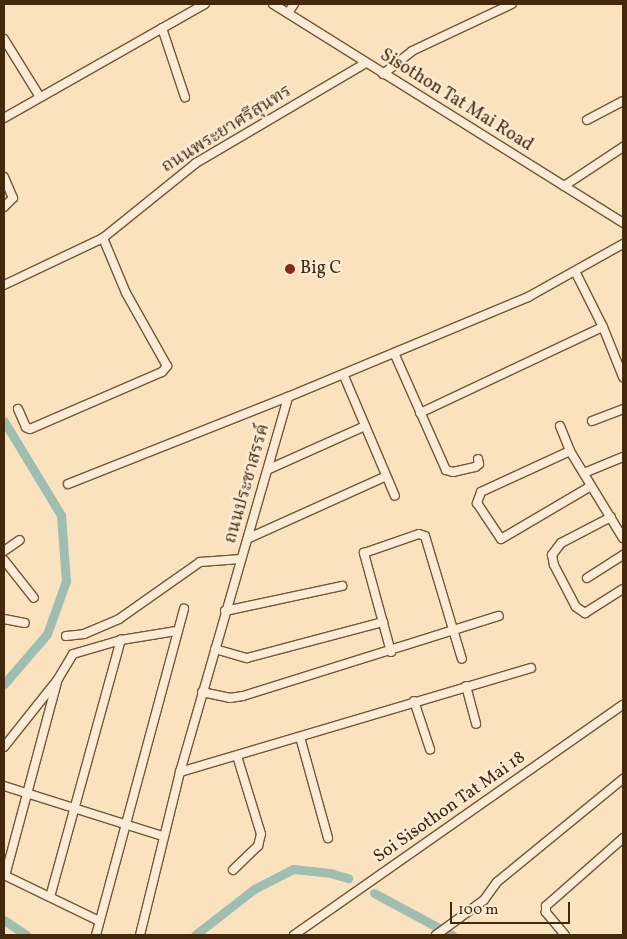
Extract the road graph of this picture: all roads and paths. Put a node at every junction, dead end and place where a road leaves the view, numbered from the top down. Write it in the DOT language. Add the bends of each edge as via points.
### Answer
graph roads {
  1 [pos="205,4"];
  2 [pos="273,4"];
  3 [pos="294,4"];
  4 [pos="512,4"];
  5 [pos="288,13"];
  6 [pos="162,28"];
  7 [pos="4,39"];
  8 [pos="366,63"];
  9 [pos="383,74"];
  10 [pos="40,97"];
  11 [pos="185,97"];
  12 [pos="623,101"];
  13 [pos="4,118"];
  14 [pos="587,120"];
  15 [pos="623,147"];
  16 [pos="4,177"];
  17 [pos="564,186"];
  18 [pos="4,207"];
  19 [pos="623,223"];
  20 [pos="103,238"];
  21 [pos="623,244"];
  22 [pos="576,273"];
  23 [pos="4,285"];
  24 [pos="604,327"];
  25 [pos="395,354"];
  26 [pos="344,376"];
  27 [pos="623,377"];
  28 [pos="288,397"];
  29 [pos="18,409"];
  30 [pos="623,409"];
  31 [pos="420,413"];
  32 [pos="592,421"];
  33 [pos="365,426"];
  34 [pos="560,426"];
  35 [pos="570,450"];
  36 [pos="623,457"];
  37 [pos="478,459"];
  38 [pos="269,469"];
  39 [pos="584,473"];
  40 [pos="386,476"];
  41 [pos="68,484"];
  42 [pos="592,486"];
  43 [pos="395,496"];
  44 [pos="611,517"];
  45 [pos="250,538"];
  46 [pos="623,538"];
  47 [pos="20,540"];
  48 [pos="4,551"];
  49 [pos="623,555"];
  50 [pos="241,558"];
  51 [pos="4,560"];
  52 [pos="586,578"];
  53 [pos="342,586"];
  54 [pos="623,590"];
  55 [pos="34,598"];
  56 [pos="184,609"];
  57 [pos="225,611"];
  58 [pos="499,616"];
  59 [pos="4,619"];
  60 [pos="383,622"];
  61 [pos="25,623"];
  62 [pos="454,630"];
  63 [pos="176,631"];
  64 [pos="66,636"];
  65 [pos="121,640"];
  66 [pos="215,649"];
  67 [pos="392,652"];
  68 [pos="462,659"];
  69 [pos="531,668"];
  70 [pos="58,679"];
  71 [pos="466,686"];
  72 [pos="202,692"];
  73 [pos="414,701"];
  74 [pos="623,705"];
  75 [pos="476,724"];
  76 [pos="300,737"];
  77 [pos="4,747"];
  78 [pos="430,749"];
  79 [pos="237,756"];
  80 [pos="180,772"];
  81 [pos="623,779"];
  82 [pos="4,786"];
  83 [pos="28,793"];
  84 [pos="77,808"];
  85 [pos="124,823"];
  86 [pos="163,836"];
  87 [pos="328,838"];
  88 [pos="623,838"];
  89 [pos="233,870"];
  90 [pos="4,876"];
  91 [pos="50,897"];
  92 [pos="99,921"];
  93 [pos="438,934"];
  94 [pos="96,935"];
  95 [pos="140,935"];
  96 [pos="294,935"];
  97 [pos="565,935"];
  1 -- 6 [label="street"];
  2 -- 5 [label="street, Sisothon Tat Mai Road"];
  3 -- 5 [label="street"];
  4 -- 9 [label="street" via="412,51"];
  5 -- 8 [label="street, Sisothon Tat Mai Road"];
  6 -- 10 [label="street"];
  6 -- 11 [label="street"];
  7 -- 10 [label="street"];
  8 -- 9 [label="street, Sisothon Tat Mai Road"];
  8 -- 20 [label="street, ถนนพระยาศรีสุนทร" via="189,168"];
  9 -- 17 [label="street, Sisothon Tat Mai Road"];
  10 -- 13 [label="street"];
  12 -- 14 [label="street"];
  15 -- 17 [label="street"];
  16 -- 18 [label="street" via="13,198"];
  17 -- 19 [label="street, Sisothon Tat Mai Road"];
  20 -- 23 [label="street, ถนนพระยาศรีสุนทร"];
  20 -- 29 [label="street" via="126,293 167,366 162,372 30,429"];
  21 -- 22 [label="street"];
  22 -- 24 [label="street"];
  22 -- 25 [label="street"];
  24 -- 27 [label="street"];
  24 -- 31 [label="street"];
  25 -- 26 [label="street"];
  25 -- 31 [label="street"];
  26 -- 28 [label="street"];
  26 -- 33 [label="street"];
  28 -- 38 [label="street, ถนนประชาสรรค์"];
  28 -- 41 [label="street"];
  30 -- 32 [label="street"];
  31 -- 37 [label="street" via="446,470 453,472 475,467 479,464"];
  33 -- 38 [label="street"];
  33 -- 40 [label="street"];
  34 -- 35 [label="street"];
  35 -- 39 [label="street"];
  35 -- 42 [label="street" via="481,492 477,503 500,539"];
  36 -- 39 [label="street"];
  38 -- 45 [label="street, ถนนประชาสรรค์"];
  39 -- 42 [label="street"];
  40 -- 43 [label="street"];
  40 -- 45 [label="street"];
  42 -- 44 [label="street"];
  44 -- 46 [label="street"];
  44 -- 54 [label="street" via="561,543 552,555 576,607 585,613"];
  45 -- 50 [label="street, ถนนประชาสรรค์"];
  47 -- 48 [label="street"];
  49 -- 52 [label="street"];
  50 -- 57 [label="street, ถนนประชาสรรค์"];
  50 -- 64 [label="street" via="200,562 120,619 84,634"];
  51 -- 55 [label="street"];
  53 -- 57 [label="street"];
  56 -- 63 [label="street"];
  57 -- 66 [label="street, ถนนประชาสรรค์"];
  58 -- 62 [label="street"];
  59 -- 61 [label="street"];
  60 -- 62 [label="street" via="364,552 419,534 425,536"];
  60 -- 66 [label="street" via="247,658"];
  60 -- 67 [label="street"];
  62 -- 67 [label="street"];
  62 -- 68 [label="street"];
  63 -- 65 [label="street"];
  63 -- 85 [label="street"];
  65 -- 70 [label="street" via="72,654"];
  65 -- 84 [label="street"];
  66 -- 72 [label="street, ถนนประชาสรรค์"];
  67 -- 72 [label="street" via="243,696 230,698"];
  69 -- 71 [label="street"];
  70 -- 77 [label="street"];
  70 -- 83 [label="street"];
  71 -- 73 [label="street"];
  71 -- 75 [label="street"];
  72 -- 80 [label="street, ถนนประชาสรรค์"];
  73 -- 76 [label="street"];
  73 -- 78 [label="street"];
  74 -- 96 [label="street, Soi Sisothon Tat Mai 18"];
  76 -- 79 [label="street"];
  76 -- 87 [label="street"];
  79 -- 80 [label="street"];
  79 -- 89 [label="street" via="261,834 258,846"];
  80 -- 86 [label="street, ถนนประชาสรรค์"];
  81 -- 93 [label="street" via="497,882 484,900"];
  82 -- 83 [label="street"];
  83 -- 84 [label="street"];
  83 -- 90 [label="street"];
  84 -- 85 [label="street"];
  84 -- 91 [label="street"];
  85 -- 86 [label="street"];
  85 -- 92 [label="street"];
  86 -- 95 [label="street, ถนนประชาสรรค์"];
  88 -- 97 [label="street" via="546,906 546,912"];
  90 -- 91 [label="street"];
  91 -- 92 [label="street"];
  92 -- 94 [label="street"];
}
